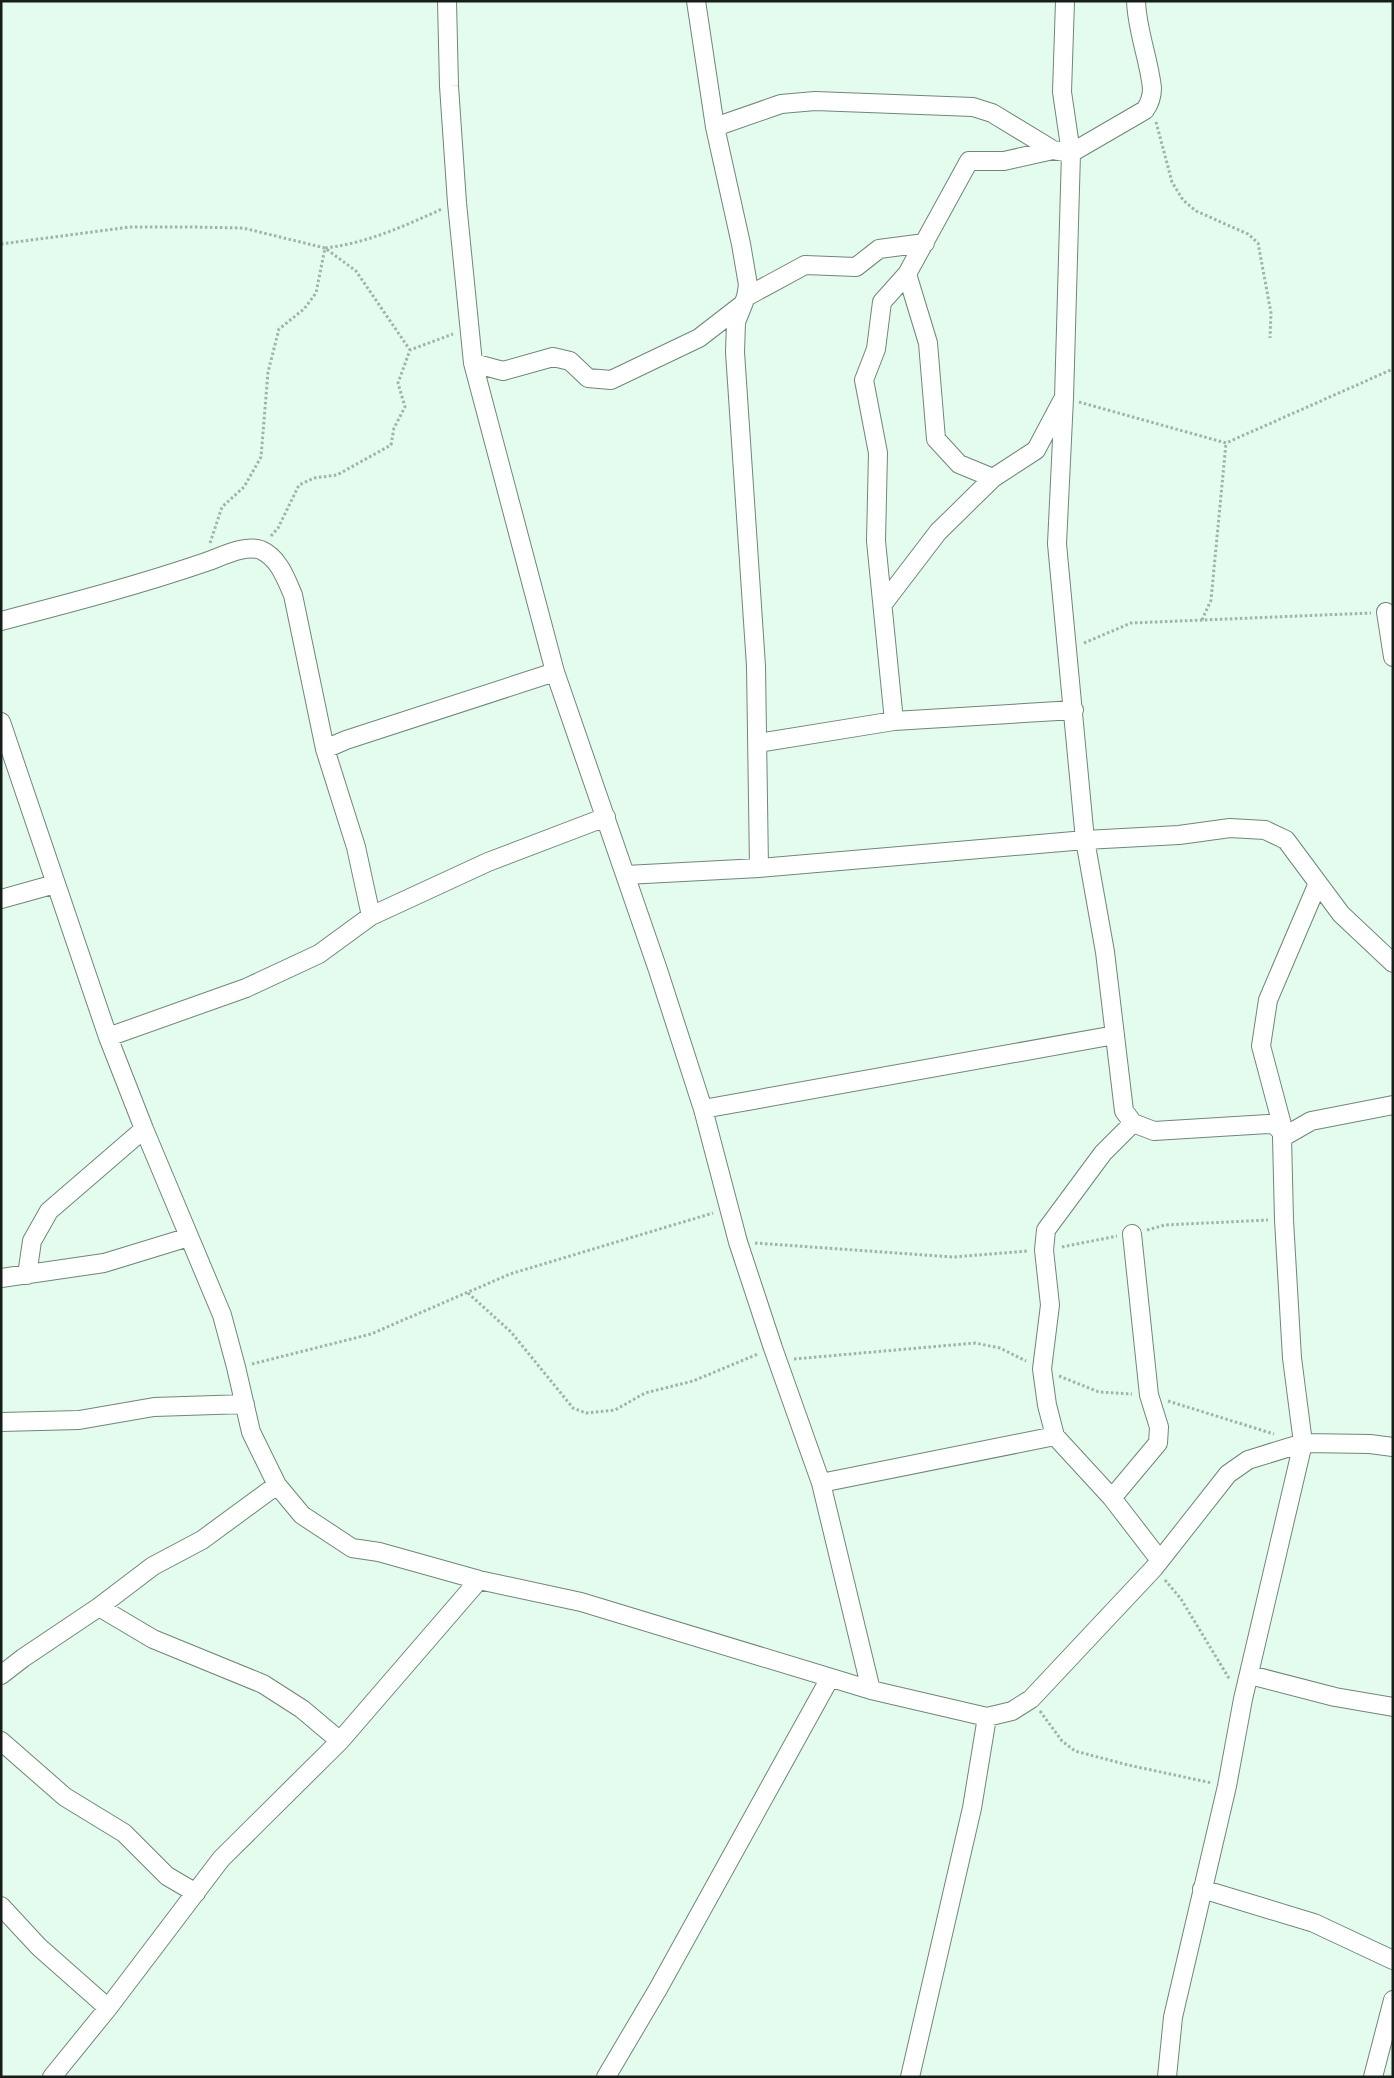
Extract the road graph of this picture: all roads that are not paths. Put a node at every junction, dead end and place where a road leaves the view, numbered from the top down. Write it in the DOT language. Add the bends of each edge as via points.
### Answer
graph roads {
  1 [pos="447,1"];
  2 [pos="696,1"];
  3 [pos="1065,1"];
  4 [pos="1136,1"];
  5 [pos="715,128"];
  6 [pos="1053,150"];
  7 [pos="1071,153"];
  8 [pos="925,243"];
  9 [pos="907,274"];
  10 [pos="745,301"];
  11 [pos="473,363"];
  12 [pos="1064,398"];
  13 [pos="993,478"];
  14 [pos="883,604"];
  15 [pos="1386,612"];
  16 [pos="1,621"];
  17 [pos="1393,657"];
  18 [pos="555,672"];
  19 [pos="1074,710"];
  20 [pos="894,721"];
  21 [pos="1,722"];
  22 [pos="758,743"];
  23 [pos="325,749"];
  24 [pos="606,816"];
  25 [pos="1085,840"];
  26 [pos="759,868"];
  27 [pos="626,875"];
  28 [pos="1318,883"];
  29 [pos="55,884"];
  30 [pos="1,899"];
  31 [pos="371,916"];
  32 [pos="1393,963"];
  33 [pos="1115,1035"];
  34 [pos="108,1037"];
  35 [pos="1393,1105"];
  36 [pos="703,1109"];
  37 [pos="1132,1123"];
  38 [pos="144,1129"];
  39 [pos="1285,1136"];
  40 [pos="1132,1234"];
  41 [pos="188,1237"];
  42 [pos="27,1275"];
  43 [pos="1,1278"];
  44 [pos="245,1404"];
  45 [pos="1,1422"];
  46 [pos="1055,1436"];
  47 [pos="1303,1443"];
  48 [pos="1393,1447"];
  49 [pos="821,1483"];
  50 [pos="276,1485"];
  51 [pos="1112,1498"];
  52 [pos="1157,1563"];
  53 [pos="479,1580"];
  54 [pos="99,1607"];
  55 [pos="1250,1674"];
  56 [pos="1,1675"];
  57 [pos="830,1678"];
  58 [pos="871,1690"];
  59 [pos="1393,1707"];
  60 [pos="987,1717"];
  61 [pos="340,1740"];
  62 [pos="1,1741"];
  63 [pos="1202,1889"];
  64 [pos="196,1893"];
  65 [pos="1,1906"];
  66 [pos="1393,1960"];
  67 [pos="1393,2000"];
  68 [pos="108,2008"];
  69 [pos="52,2077"];
  70 [pos="606,2077"];
  71 [pos="910,2077"];
  72 [pos="1167,2077"];
  73 [pos="1372,2077"];
  1 -- 11 [label="street" via="457,203"];
  2 -- 5 [label="street"];
  3 -- 7 [label="street" via="1062,92"];
  4 -- 7 [label="street" via="1152,89 1150,102 1145,110"];
  5 -- 6 [label="street" via="781,104 816,101 973,107 992,113"];
  5 -- 10 [label="street" via="741,244 748,285"];
  6 -- 7 [label="street"];
  6 -- 8 [label="street" via="1004,161 969,160"];
  7 -- 12 [label="street"];
  8 -- 9 [label="street"];
  8 -- 10 [label="street" via="878,249 856,267 805,265"];
  9 -- 13 [label="street" via="928,342 936,439 959,464"];
  9 -- 14 [label="street" via="882,302 876,349 864,380 878,453 876,541"];
  10 -- 11 [label="street" via="699,338 611,380 588,378 570,361 553,357 503,371"];
  10 -- 22 [label="street" via="736,322 735,352 756,666"];
  11 -- 18 [label="street"];
  12 -- 13 [label="street" via="1036,450"];
  12 -- 19 [label="street" via="1057,544"];
  13 -- 14 [label="street" via="938,532"];
  14 -- 20 [label="street"];
  15 -- 17 [label="street"];
  16 -- 23 [label="street" via="140,584 240,550 259,550 271,556 283,572 293,595"];
  18 -- 23 [label="street"];
  18 -- 24 [label="street"];
  19 -- 20 [label="street"];
  19 -- 25 [label="street"];
  20 -- 22 [label="street"];
  21 -- 29 [label="street"];
  22 -- 26 [label="street"];
  23 -- 31 [label="street" via="356,847"];
  24 -- 27 [label="street"];
  24 -- 31 [label="street" via="488,862"];
  25 -- 26 [label="street"];
  25 -- 28 [label="street" via="1179,835 1230,828 1265,830 1286,840"];
  25 -- 33 [label="street" via="1105,952"];
  26 -- 27 [label="street"];
  27 -- 36 [label="street"];
  28 -- 32 [label="street" via="1341,914"];
  28 -- 39 [label="street" via="1268,1000 1261,1046"];
  29 -- 30 [label="street"];
  29 -- 34 [label="street"];
  31 -- 34 [label="street" via="319,954 246,988"];
  33 -- 36 [label="street"];
  33 -- 37 [label="street" via="1124,1111"];
  34 -- 38 [label="street"];
  35 -- 39 [label="street" via="1311,1121"];
  36 -- 49 [label="street" via="738,1242"];
  37 -- 39 [label="street" via="1154,1132 1268,1124 1275,1125"];
  37 -- 46 [label="street" via="1103,1153 1046,1230 1044,1250 1050,1306 1042,1369"];
  38 -- 41 [label="street"];
  38 -- 42 [label="street" via="49,1211 32,1241"];
  39 -- 47 [label="street" via="1282,1137 1284,1220 1292,1358"];
  40 -- 51 [label="street" via="1149,1395 1159,1426 1158,1444"];
  41 -- 42 [label="street" via="104,1263"];
  41 -- 44 [label="street" via="222,1315"];
  42 -- 43 [label="street"];
  44 -- 45 [label="street" via="154,1408 79,1420"];
  44 -- 50 [label="street" via="251,1432"];
  46 -- 49 [label="street"];
  46 -- 51 [label="street"];
  47 -- 48 [label="street"];
  47 -- 52 [label="street" via="1248,1460 1228,1474"];
  47 -- 55 [label="street"];
  49 -- 58 [label="street"];
  50 -- 53 [label="street" via="302,1514 352,1548 379,1552"];
  50 -- 54 [label="street" via="202,1540 153,1566"];
  51 -- 52 [label="street"];
  52 -- 60 [label="street" via="1031,1699 1012,1711"];
  53 -- 57 [label="street" via="580,1602"];
  53 -- 61 [label="street"];
  54 -- 56 [label="street"];
  54 -- 61 [label="street" via="153,1639 263,1684 302,1709"];
  55 -- 59 [label="street"];
  55 -- 63 [label="street"];
  57 -- 58 [label="street"];
  57 -- 70 [label="street"];
  58 -- 60 [label="street"];
  60 -- 71 [label="street" via="972,1808"];
  61 -- 64 [label="street" via="221,1859"];
  62 -- 64 [label="street" via="65,1797 124,1833 167,1876"];
  63 -- 66 [label="street" via="1314,1924"];
  63 -- 72 [label="street" via="1173,2016"];
  64 -- 68 [label="street"];
  65 -- 68 [label="street" via="39,1947"];
  67 -- 73 [label="street"];
  68 -- 69 [label="street"];
}
